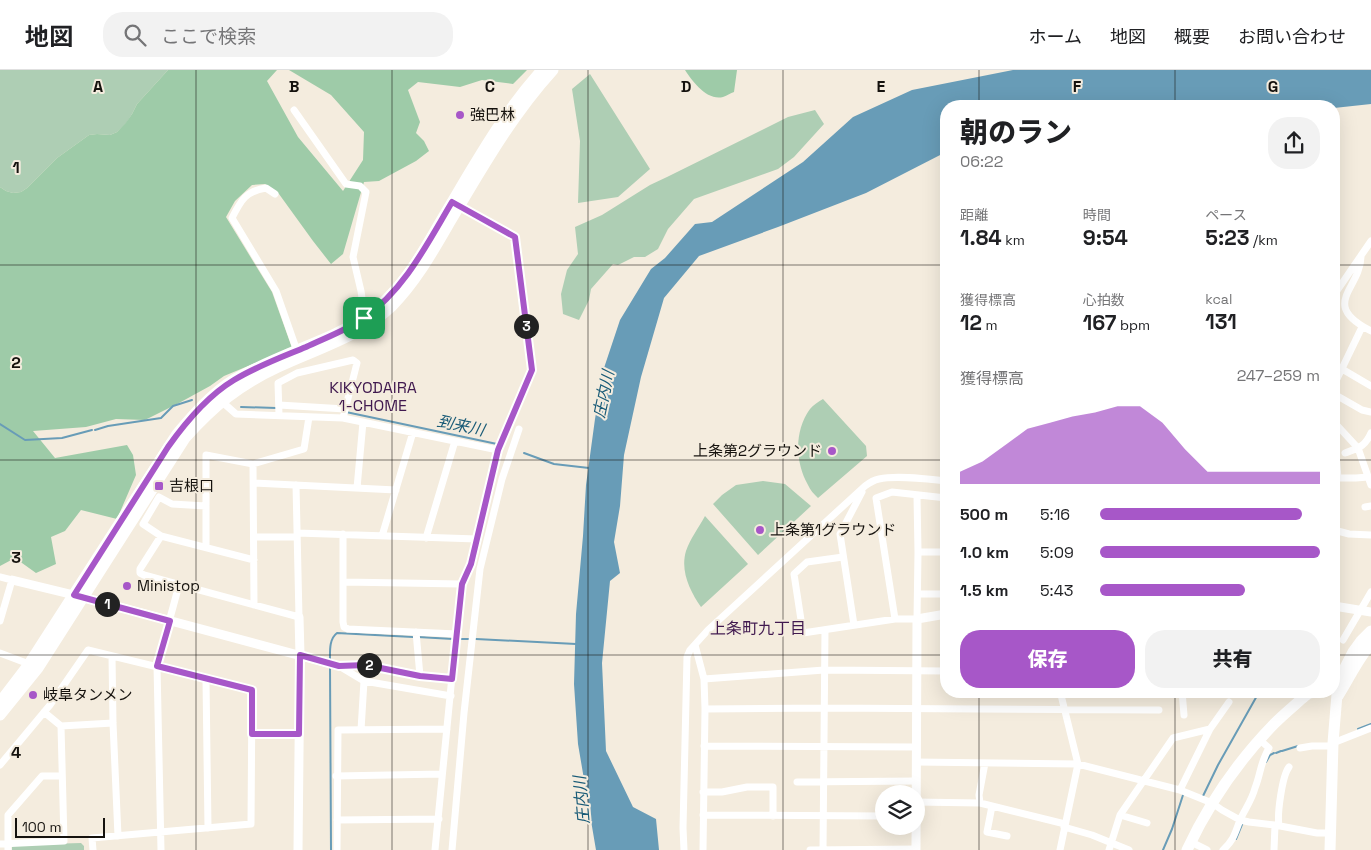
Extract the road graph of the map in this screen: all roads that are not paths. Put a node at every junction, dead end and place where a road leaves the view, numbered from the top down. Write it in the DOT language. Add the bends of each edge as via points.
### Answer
graph roads {
  1 [pos="542,70"];
  2 [pos="553,70"];
  3 [pos="294,110"];
  4 [pos="275,194"];
  5 [pos="457,204"];
  6 [pos="1371,241"];
  7 [pos="1361,257"];
  8 [pos="1340,286"];
  9 [pos="364,318"];
  10 [pos="1362,327"];
  11 [pos="1371,331"];
  12 [pos="297,351"];
  13 [pos="1342,369"];
  14 [pos="1340,373"];
  15 [pos="1371,386"];
  16 [pos="1340,397"];
  17 [pos="218,398"];
  18 [pos="279,409"];
  19 [pos="344,412"];
  20 [pos="1371,412"];
  21 [pos="309,416"];
  22 [pos="363,422"];
  23 [pos="1340,428"];
  24 [pos="519,429"];
  25 [pos="413,432"];
  26 [pos="1371,433"];
  27 [pos="455,441"];
  28 [pos="1358,448"];
  29 [pos="498,450"];
  30 [pos="1345,452"];
  31 [pos="253,464"];
  32 [pos="1368,477"];
  33 [pos="1340,478"];
  34 [pos="940,481"];
  35 [pos="254,483"];
  36 [pos="296,485"];
  37 [pos="1371,485"];
  38 [pos="865,486"];
  39 [pos="357,488"];
  40 [pos="396,490"];
  41 [pos="917,496"];
  42 [pos="940,498"];
  43 [pos="206,506"];
  44 [pos="1340,532"];
  45 [pos="343,534"];
  46 [pos="1371,534"];
  47 [pos="297,535"];
  48 [pos="161,536"];
  49 [pos="382,536"];
  50 [pos="254,538"];
  51 [pos="426,538"];
  52 [pos="477,540"];
  53 [pos="206,547"];
  54 [pos="918,552"];
  55 [pos="940,552"];
  56 [pos="843,556"];
  57 [pos="254,560"];
  58 [pos="0,577"];
  59 [pos="12,580"];
  60 [pos="344,582"];
  61 [pos="462,584"];
  62 [pos="179,585"];
  63 [pos="1371,592"];
  64 [pos="918,594"];
  65 [pos="940,594"];
  66 [pos="78,596"];
  67 [pos="254,605"];
  68 [pos="1340,607"];
  69 [pos="1360,611"];
  70 [pos="1371,612"];
  71 [pos="940,615"];
  72 [pos="299,616"];
  73 [pos="1,617"];
  74 [pos="895,619"];
  75 [pos="917,619"];
  76 [pos="170,621"];
  77 [pos="854,625"];
  78 [pos="824,630"];
  79 [pos="1371,631"];
  80 [pos="416,632"];
  81 [pos="456,637"];
  82 [pos="1343,640"];
  83 [pos="1371,644"];
  84 [pos="695,645"];
  85 [pos="0,653"];
  86 [pos="300,655"];
  87 [pos="112,656"];
  88 [pos="29,664"];
  89 [pos="333,664"];
  90 [pos="157,666"];
  91 [pos="824,670"];
  92 [pos="917,671"];
  93 [pos="940,671"];
  94 [pos="420,676"];
  95 [pos="452,679"];
  96 [pos="704,679"];
  97 [pos="1340,679"];
  98 [pos="206,680"];
  99 [pos="364,681"];
  100 [pos="1340,688"];
  101 [pos="450,696"];
  102 [pos="1062,698"];
  103 [pos="1183,698"];
  104 [pos="1304,698"];
  105 [pos="1336,698"];
  106 [pos="0,702"];
  107 [pos="1229,702"];
  108 [pos="824,708"];
  109 [pos="705,709"];
  110 [pos="916,709"];
  111 [pos="1065,710"];
  112 [pos="1159,710"];
  113 [pos="44,712"];
  114 [pos="0,715"];
  115 [pos="1184,715"];
  116 [pos="113,723"];
  117 [pos="61,726"];
  118 [pos="1371,728"];
  119 [pos="447,729"];
  120 [pos="1210,729"];
  121 [pos="361,730"];
  122 [pos="252,734"];
  123 [pos="299,734"];
  124 [pos="1260,740"];
  125 [pos="1333,745"];
  126 [pos="704,746"];
  127 [pos="824,746"];
  128 [pos="916,748"];
  129 [pos="1300,748"];
  130 [pos="916,762"];
  131 [pos="985,763"];
  132 [pos="1078,764"];
  133 [pos="0,765"];
  134 [pos="1288,767"];
  135 [pos="442,774"];
  136 [pos="62,776"];
  137 [pos="336,776"];
  138 [pos="824,781"];
  139 [pos="916,781"];
  140 [pos="1144,781"];
  141 [pos="797,782"];
  142 [pos="916,785"];
  143 [pos="1180,790"];
  144 [pos="703,792"];
  145 [pos="925,802"];
  146 [pos="980,803"];
  147 [pos="1212,803"];
  148 [pos="992,806"];
  149 [pos="703,815"];
  150 [pos="1120,815"];
  151 [pos="773,816"];
  152 [pos="823,816"];
  153 [pos="875,816"];
  154 [pos="439,819"];
  155 [pos="337,820"];
  156 [pos="1240,820"];
  157 [pos="1147,823"];
  158 [pos="1065,825"];
  159 [pos="1277,825"];
  160 [pos="208,828"];
  161 [pos="161,832"];
  162 [pos="1330,833"];
  163 [pos="916,835"];
  164 [pos="118,836"];
  165 [pos="1008,836"];
  166 [pos="1112,842"];
  167 [pos="5,846"];
  168 [pos="1189,846"];
  169 [pos="916,849"];
  170 [pos="93,850"];
  171 [pos="161,850"];
  172 [pos="298,850"];
  173 [pos="337,850"];
  174 [pos="435,850"];
  175 [pos="452,850"];
  176 [pos="684,850"];
  177 [pos="703,850"];
  178 [pos="810,850"];
  179 [pos="823,850"];
  180 [pos="1060,850"];
  181 [pos="1109,850"];
  182 [pos="1130,850"];
  183 [pos="1207,850"];
  184 [pos="1223,850"];
  185 [pos="1274,850"];
  186 [pos="1330,850"];
  1 -- 5 [label="main road" via="505,117"];
  2 -- 5 [label="main road" via="509,125"];
  3 -- 9 [label="street" via="346,184 360,186 366,192 352,258 361,290"];
  4 -- 12 [label="street" via="266,188 254,190 240,202 232,218 276,291"];
  5 -- 9 [label="main road" via="404,281"];
  5 -- 17 [label="main road" via="420,271 389,309 362,330"];
  5 -- 29 [label="street" via="515,237 532,370"];
  6 -- 7 [label="street"];
  7 -- 8 [label="street"];
  7 -- 10 [label="street" via="1346,293 1345,308"];
  9 -- 12 [label="main road"];
  10 -- 11 [label="street"];
  10 -- 13 [label="street"];
  12 -- 17 [label="main road" via="234,380"];
  13 -- 14 [label="street"];
  13 -- 15 [label="street"];
  16 -- 20 [label="street"];
  17 -- 18 [label="street" via="236,414"];
  17 -- 66 [label="main road" via="178,447"];
  18 -- 19 [label="street"];
  18 -- 19 [label="street" via="278,382 297,373 353,360 357,363"];
  18 -- 21 [label="street"];
  19 -- 21 [label="street"];
  19 -- 22 [label="street"];
  21 -- 31 [label="street" via="304,449"];
  22 -- 25 [label="street"];
  22 -- 39 [label="street"];
  23 -- 28 [label="street"];
  24 -- 175 [label="street" via="502,478 480,569"];
  25 -- 27 [label="street"];
  25 -- 40 [label="street"];
  26 -- 28 [label="street" via="1367,442"];
  27 -- 29 [label="street"];
  27 -- 51 [label="street"];
  28 -- 30 [label="street"];
  28 -- 32 [label="street"];
  29 -- 52 [label="street"];
  31 -- 35 [label="street"];
  31 -- 43 [label="street" via="206,455"];
  32 -- 33 [label="street"];
  32 -- 37 [label="street"];
  34 -- 38 [label="street" via="886,478"];
  35 -- 36 [label="street"];
  35 -- 50 [label="street"];
  36 -- 39 [label="street"];
  36 -- 47 [label="street"];
  38 -- 56 [label="street" via="840,534"];
  38 -- 84 [label="street"];
  39 -- 40 [label="street"];
  40 -- 49 [label="street"];
  41 -- 42 [label="street"];
  41 -- 54 [label="street"];
  41 -- 74 [label="street" via="892,492 876,498"];
  43 -- 48 [label="street" via="172,504 159,497 144,524"];
  43 -- 53 [label="street"];
  44 -- 46 [label="street"];
  45 -- 47 [label="street"];
  45 -- 49 [label="street"];
  45 -- 60 [label="street"];
  47 -- 50 [label="street"];
  47 -- 72 [label="street"];
  48 -- 53 [label="street"];
  48 -- 62 [label="street" via="140,573"];
  49 -- 51 [label="street"];
  50 -- 57 [label="street"];
  51 -- 52 [label="street"];
  52 -- 61 [label="street"];
  53 -- 57 [label="street"];
  54 -- 55 [label="street"];
  54 -- 64 [label="street"];
  56 -- 77 [label="street"];
  56 -- 78 [label="street" via="807,562 794,574 803,633"];
  57 -- 67 [label="street"];
  58 -- 59 [label="street"];
  59 -- 66 [label="street"];
  59 -- 73 [label="street"];
  60 -- 61 [label="street"];
  60 -- 80 [label="street" via="344,627"];
  61 -- 81 [label="street"];
  62 -- 67 [label="street"];
  62 -- 76 [label="street"];
  63 -- 69 [label="street"];
  64 -- 65 [label="street"];
  64 -- 75 [label="street"];
  66 -- 76 [label="street"];
  66 -- 88 [label="main road"];
  66 -- 114 [label="main road" via="38,668"];
  67 -- 72 [label="street"];
  68 -- 69 [label="street"];
  69 -- 70 [label="street"];
  69 -- 82 [label="street"];
  71 -- 75 [label="street"];
  72 -- 86 [label="street"];
  74 -- 75 [label="street"];
  74 -- 77 [label="street"];
  75 -- 92 [label="street"];
  76 -- 86 [label="street"];
  76 -- 90 [label="street"];
  77 -- 78 [label="street"];
  78 -- 91 [label="street"];
  79 -- 97 [label="main road" via="1353,652"];
  80 -- 81 [label="street"];
  80 -- 94 [label="street"];
  81 -- 95 [label="street"];
  83 -- 100 [label="main road" via="1352,669 1346,685"];
  84 -- 96 [label="street"];
  84 -- 176 [label="street" via="687,658"];
  85 -- 88 [label="street"];
  86 -- 89 [label="street"];
  86 -- 123 [label="street"];
  87 -- 90 [label="street"];
  87 -- 113 [label="street" via="88,650"];
  87 -- 116 [label="street"];
  88 -- 106 [label="main road"];
  89 -- 94 [label="street" via="366,665"];
  89 -- 99 [label="street"];
  90 -- 98 [label="street"];
  90 -- 161 [label="street"];
  91 -- 92 [label="street"];
  91 -- 96 [label="street"];
  91 -- 108 [label="street"];
  92 -- 93 [label="street"];
  92 -- 110 [label="street"];
  94 -- 95 [label="street"];
  95 -- 101 [label="street"];
  96 -- 109 [label="street"];
  98 -- 122 [label="street" via="252,690"];
  98 -- 160 [label="street"];
  99 -- 101 [label="street"];
  99 -- 121 [label="street"];
  101 -- 119 [label="street"];
  102 -- 111 [label="street"];
  103 -- 115 [label="street"];
  104 -- 124 [label="main road"];
  105 -- 125 [label="main road"];
  107 -- 120 [label="street"];
  108 -- 109 [label="street"];
  108 -- 110 [label="street"];
  108 -- 127 [label="street"];
  109 -- 126 [label="street"];
  110 -- 111 [label="street"];
  110 -- 128 [label="street"];
  111 -- 112 [label="street"];
  111 -- 132 [label="street"];
  113 -- 117 [label="street"];
  113 -- 133 [label="street"];
  116 -- 117 [label="street"];
  116 -- 164 [label="street"];
  117 -- 136 [label="street"];
  118 -- 125 [label="street"];
  119 -- 121 [label="street"];
  119 -- 135 [label="street"];
  120 -- 140 [label="street" via="1174,738"];
  120 -- 143 [label="street"];
  121 -- 137 [label="street" via="338,730"];
  122 -- 123 [label="street"];
  122 -- 160 [label="street" via="251,824"];
  123 -- 172 [label="street"];
  124 -- 147 [label="main road"];
  124 -- 156 [label="street" via="1269,748 1263,758 1256,787"];
  125 -- 129 [label="street"];
  125 -- 162 [label="main road"];
  126 -- 127 [label="street"];
  126 -- 144 [label="street"];
  127 -- 128 [label="street"];
  127 -- 138 [label="street"];
  128 -- 130 [label="street"];
  130 -- 131 [label="street"];
  130 -- 139 [label="street"];
  131 -- 132 [label="street"];
  131 -- 146 [label="street"];
  132 -- 140 [label="street"];
  132 -- 158 [label="street"];
  134 -- 159 [label="street"];
  135 -- 137 [label="street"];
  135 -- 154 [label="street"];
  136 -- 167 [label="street" via="42,776 8,815"];
  136 -- 167 [label="street" via="64,841"];
  137 -- 155 [label="street"];
  138 -- 139 [label="street"];
  138 -- 141 [label="street"];
  138 -- 152 [label="street"];
  139 -- 142 [label="street"];
  140 -- 143 [label="street"];
  140 -- 150 [label="street"];
  143 -- 147 [label="street"];
  144 -- 149 [label="street"];
  144 -- 151 [label="street" via="773,787"];
  145 -- 146 [label="street"];
  146 -- 148 [label="street"];
  147 -- 156 [label="street"];
  147 -- 168 [label="main road"];
  148 -- 158 [label="street"];
  148 -- 165 [label="street" via="986,832"];
  149 -- 151 [label="street"];
  149 -- 177 [label="street"];
  150 -- 157 [label="street"];
  150 -- 166 [label="street"];
  151 -- 152 [label="street"];
  152 -- 153 [label="street"];
  152 -- 179 [label="street"];
  154 -- 155 [label="street"];
  154 -- 174 [label="street"];
  155 -- 173 [label="street"];
  156 -- 159 [label="street"];
  156 -- 184 [label="street" via="1236,834"];
  158 -- 166 [label="street"];
  158 -- 180 [label="street"];
  159 -- 162 [label="street"];
  159 -- 185 [label="street"];
  160 -- 161 [label="street"];
  161 -- 164 [label="street"];
  161 -- 171 [label="street"];
  162 -- 186 [label="main road"];
  163 -- 169 [label="street"];
  164 -- 170 [label="street" via="92,838"];
  166 -- 181 [label="street"];
  166 -- 182 [label="street"];
  168 -- 183 [label="street"];
  169 -- 179 [label="street"];
  178 -- 179 [label="street"];
}
